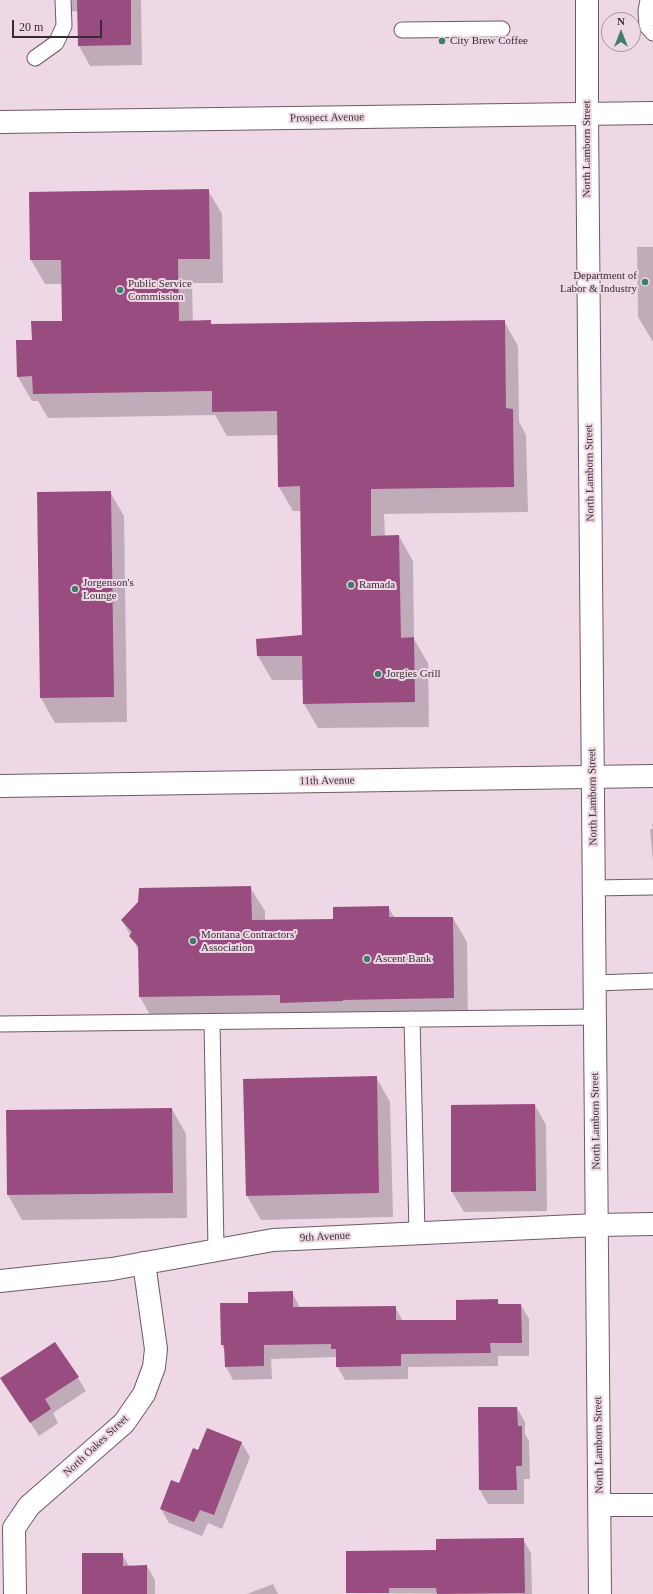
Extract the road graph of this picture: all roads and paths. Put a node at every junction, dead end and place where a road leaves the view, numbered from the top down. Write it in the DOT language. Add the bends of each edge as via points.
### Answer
graph roads {
  1 [pos="64,0"];
  2 [pos="586,0"];
  3 [pos="648,0"];
  4 [pos="502,29"];
  5 [pos="402,30"];
  6 [pos="653,33"];
  7 [pos="35,58"];
  8 [pos="653,112"];
  9 [pos="586,114"];
  10 [pos="0,122"];
  11 [pos="653,776"];
  12 [pos="593,777"];
  13 [pos="0,786"];
  14 [pos="653,887"];
  15 [pos="594,888"];
  16 [pos="653,981"];
  17 [pos="595,983"];
  18 [pos="595,1017"];
  19 [pos="412,1019"];
  20 [pos="212,1022"];
  21 [pos="0,1024"];
  22 [pos="653,1224"];
  23 [pos="597,1225"];
  24 [pos="417,1233"];
  25 [pos="216,1250"];
  26 [pos="144,1263"];
  27 [pos="0,1281"];
  28 [pos="600,1505"];
  29 [pos="653,1505"];
  30 [pos="15,1594"];
  31 [pos="600,1594"];
  1 -- 7 [label="lane" via="64,26 56,43"];
  2 -- 9 [label="main road, North Lamborn Street"];
  3 -- 6 [label="lane" via="647,26"];
  4 -- 5 [label="lane"];
  8 -- 9 [label="main road, Prospect Avenue"];
  9 -- 10 [label="main road, Prospect Avenue"];
  9 -- 12 [label="main road, North Lamborn Street"];
  11 -- 12 [label="main road, 11th Avenue"];
  12 -- 13 [label="main road, 11th Avenue"];
  12 -- 15 [label="main road, North Lamborn Street"];
  14 -- 15 [label="lane"];
  15 -- 17 [label="main road, North Lamborn Street"];
  16 -- 17 [label="lane"];
  17 -- 18 [label="main road, North Lamborn Street"];
  18 -- 19 [label="lane"];
  18 -- 23 [label="main road, North Lamborn Street"];
  19 -- 20 [label="lane"];
  19 -- 24 [label="lane"];
  20 -- 21 [label="lane"];
  20 -- 25 [label="lane"];
  22 -- 23 [label="main road, 9th Avenue"];
  23 -- 24 [label="main road, 9th Avenue"];
  23 -- 28 [label="main road, North Lamborn Street"];
  24 -- 25 [label="main road, 9th Avenue" via="273,1240"];
  25 -- 26 [label="main road, 9th Avenue"];
  26 -- 27 [label="main road, 9th Avenue"];
  26 -- 30 [label="main road, North Oakes Street" via="156,1349 154,1367 144,1394 124,1423 29,1506 14,1528"];
  28 -- 29 [label="main road"];
  28 -- 31 [label="main road, North Lamborn Street"];
}
